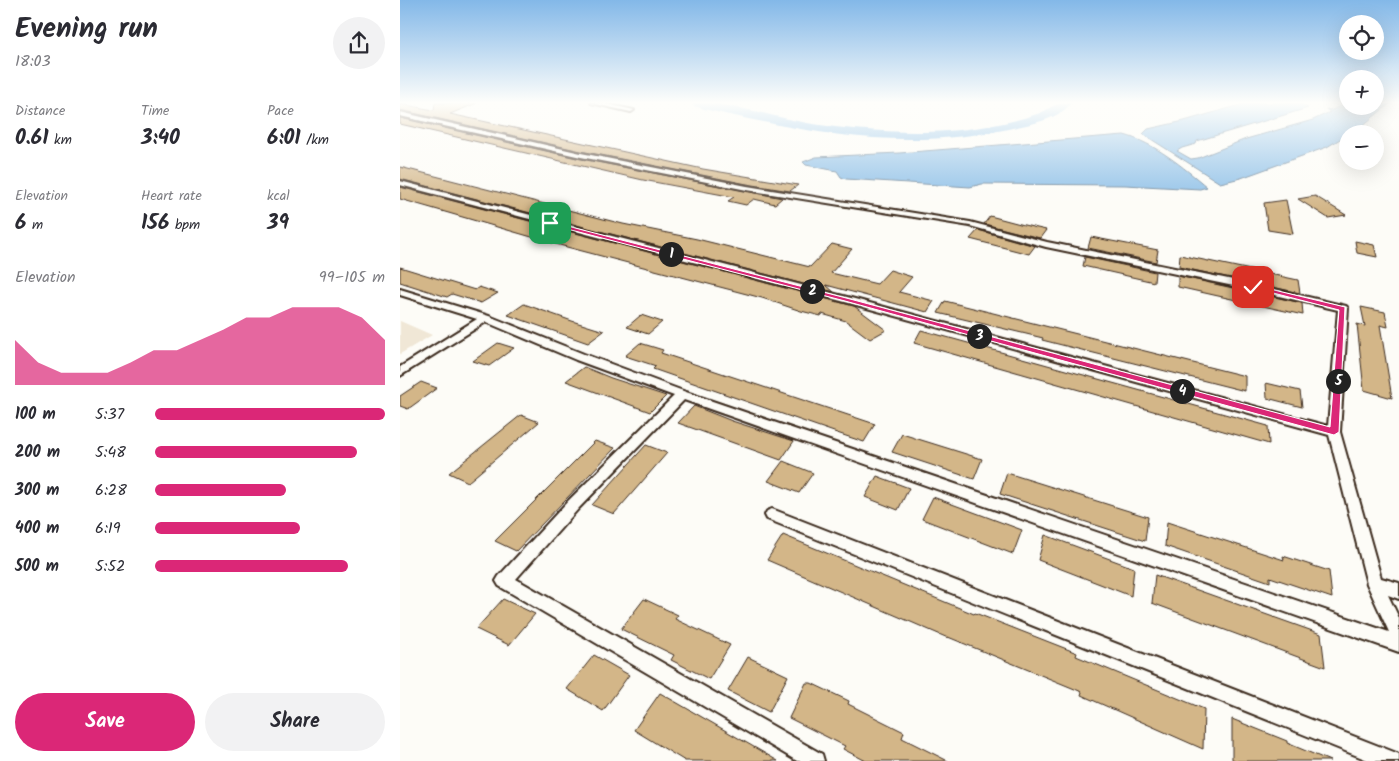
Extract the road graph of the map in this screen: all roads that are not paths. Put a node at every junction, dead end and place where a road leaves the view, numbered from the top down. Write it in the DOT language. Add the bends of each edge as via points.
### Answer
graph roads {
  1 [pos="508,139"];
  2 [pos="400,183"];
  3 [pos="400,292"];
  4 [pos="485,318"];
  5 [pos="400,372"];
  6 [pos="682,395"];
  7 [pos="1334,432"];
  8 [pos="772,515"];
  9 [pos="1375,584"];
  10 [pos="1399,591"];
  11 [pos="1399,636"];
  12 [pos="1399,644"];
  13 [pos="815,761"];
  14 [pos="1394,761"];
  1 -- 7 [label="street" via="747,188 970,224 1046,244 1343,308"];
  2 -- 7 [label="street"];
  3 -- 4 [label="street"];
  4 -- 5 [label="street"];
  4 -- 6 [label="street"];
  6 -- 12 [label="street"];
  6 -- 13 [label="street" via="574,504 504,581"];
  7 -- 9 [label="street"];
  8 -- 14 [label="street"];
  9 -- 10 [label="street"];
  9 -- 11 [label="street"];
}
